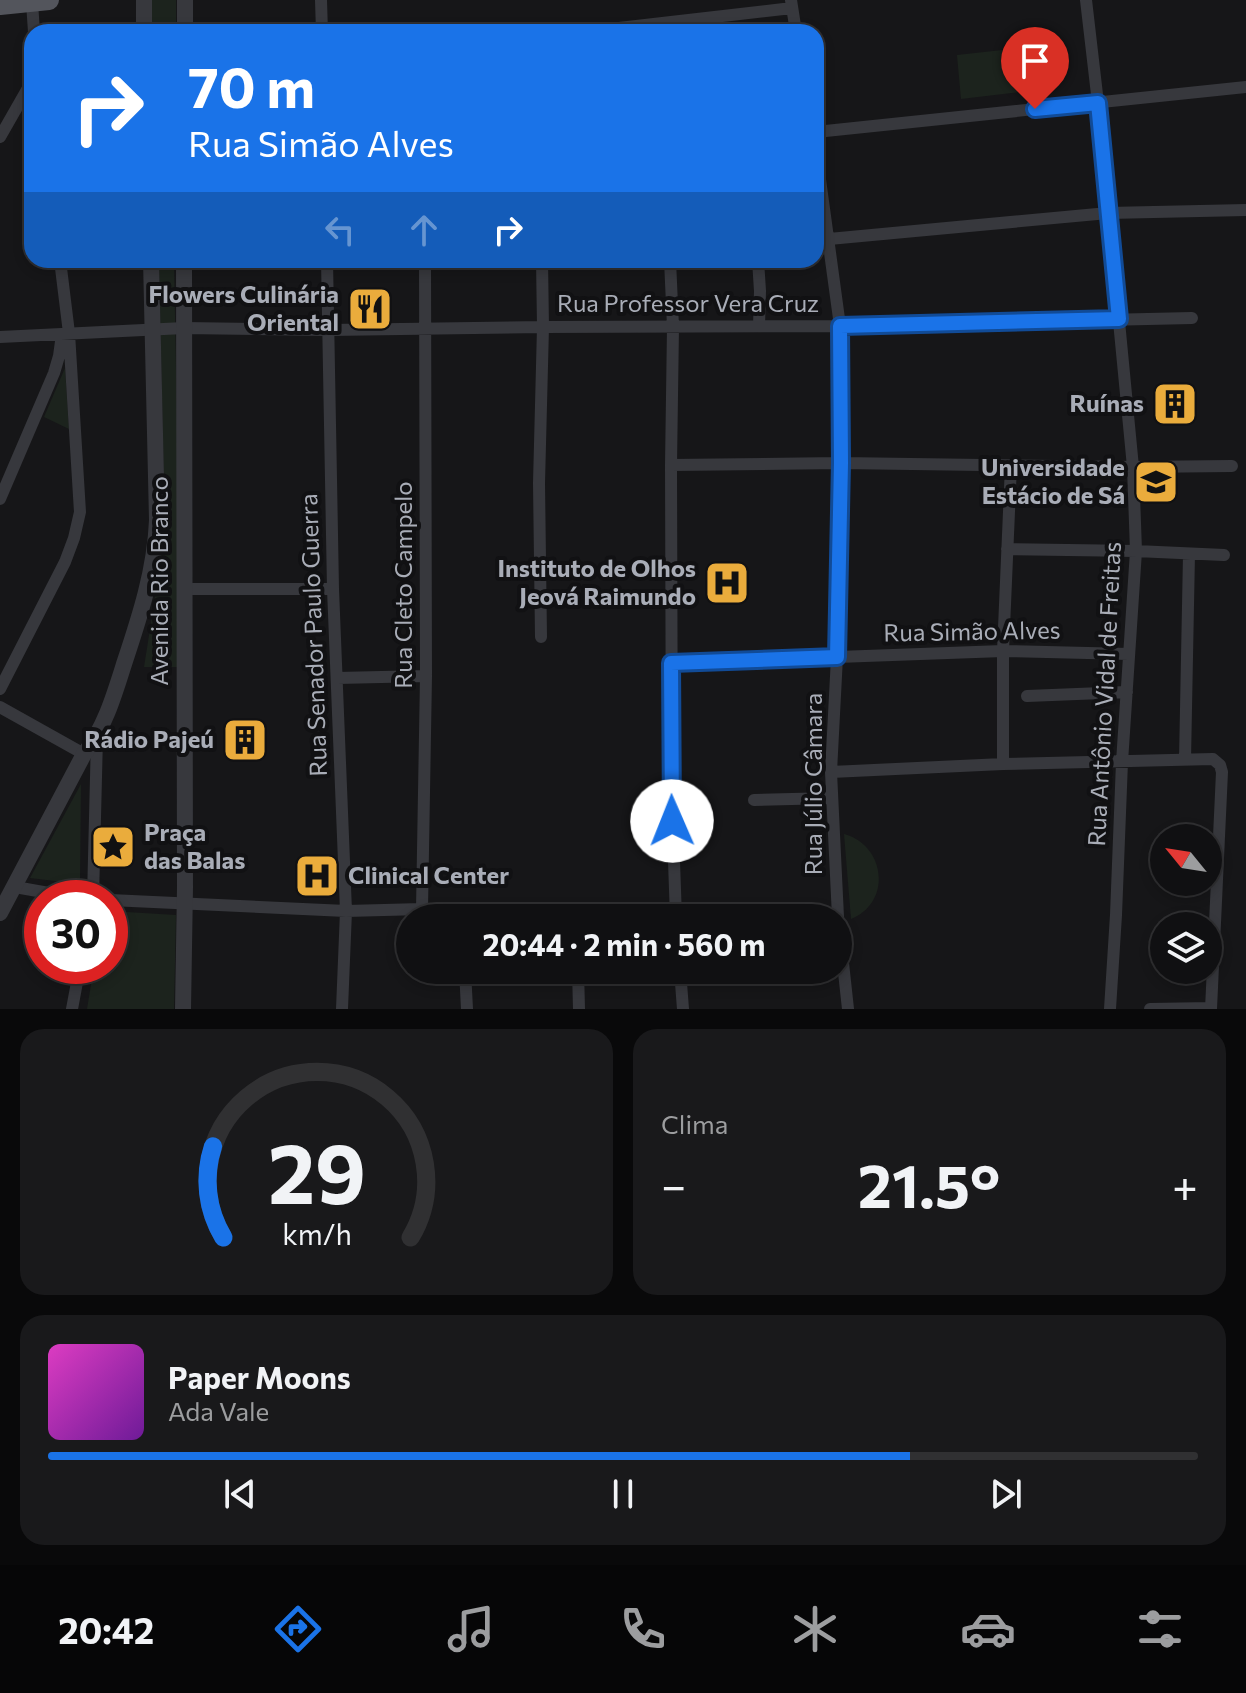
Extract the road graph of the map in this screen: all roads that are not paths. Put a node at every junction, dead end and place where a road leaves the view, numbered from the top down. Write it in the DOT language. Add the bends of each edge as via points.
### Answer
graph roads {
  1 [pos="144,0"];
  2 [pos="185,0"];
  3 [pos="321,0"];
  4 [pos="1086,0"];
  5 [pos="41,1"];
  6 [pos="792,4"];
  7 [pos="0,5"];
  8 [pos="718,16"];
  9 [pos="36,24"];
  10 [pos="144,24"];
  11 [pos="185,24"];
  12 [pos="322,24"];
  13 [pos="682,24"];
  14 [pos="720,24"];
  15 [pos="795,24"];
  16 [pos="1246,87"];
  17 [pos="24,95"];
  18 [pos="1098,103"];
  19 [pos="824,131"];
  20 [pos="0,137"];
  21 [pos="824,205"];
  22 [pos="1246,210"];
  23 [pos="1108,213"];
  24 [pos="829,239"];
  25 [pos="61,268"];
  26 [pos="151,268"];
  27 [pos="184,268"];
  28 [pos="327,268"];
  29 [pos="425,268"];
  30 [pos="542,268"];
  31 [pos="670,268"];
  32 [pos="759,268"];
  33 [pos="1192,318"];
  34 [pos="1119,319"];
  35 [pos="759,326"];
  36 [pos="840,326"];
  37 [pos="543,327"];
  38 [pos="673,327"];
  39 [pos="153,328"];
  40 [pos="184,328"];
  41 [pos="426,328"];
  42 [pos="329,330"];
  43 [pos="66,333"];
  44 [pos="0,337"];
  45 [pos="841,463"];
  46 [pos="671,465"];
  47 [pos="1011,465"];
  48 [pos="1232,466"];
  49 [pos="1133,467"];
  50 [pos="0,499"];
  51 [pos="1007,549"];
  52 [pos="1136,551"];
  53 [pos="1189,554"];
  54 [pos="1224,555"];
  55 [pos="184,589"];
  56 [pos="333,589"];
  57 [pos="541,637"];
  58 [pos="1003,651"];
  59 [pos="1129,654"];
  60 [pos="837,657"];
  61 [pos="671,663"];
  62 [pos="426,676"];
  63 [pos="337,678"];
  64 [pos="0,689"];
  65 [pos="1127,692"];
  66 [pos="1027,696"];
  67 [pos="0,707"];
  68 [pos="97,737"];
  69 [pos="84,754"];
  70 [pos="1185,760"];
  71 [pos="1122,762"];
  72 [pos="1003,764"];
  73 [pos="831,772"];
  74 [pos="832,798"];
  75 [pos="754,800"];
  76 [pos="93,880"];
  77 [pos="15,887"];
  78 [pos="24,889"];
  79 [pos="128,901"];
  80 [pos="185,903"];
  81 [pos="422,904"];
  82 [pos="676,904"];
  83 [pos="837,904"];
  84 [pos="396,910"];
  85 [pos="346,911"];
  86 [pos="0,913"];
  87 [pos="77,984"];
  88 [pos="466,984"];
  89 [pos="578,984"];
  90 [pos="681,984"];
  91 [pos="845,984"];
  92 [pos="72,1009"];
  93 [pos="183,1009"];
  94 [pos="342,1009"];
  95 [pos="467,1009"];
  96 [pos="579,1009"];
  97 [pos="683,1009"];
  98 [pos="848,1009"];
  99 [pos="1110,1009"];
  100 [pos="1150,1009"];
  101 [pos="1211,1009"];
  1 -- 10 [label="street"];
  2 -- 11 [label="street"];
  3 -- 12 [label="street"];
  4 -- 18 [label="street, Rua Antônio Vidal de Freitas"];
  5 -- 7 [label="main road"];
  5 -- 9 [label="street"];
  6 -- 8 [label="street"];
  6 -- 15 [label="street"];
  8 -- 13 [label="street"];
  8 -- 14 [label="street"];
  16 -- 18 [label="street"];
  17 -- 20 [label="street"];
  18 -- 19 [label="street"];
  18 -- 23 [label="street, Rua Antônio Vidal de Freitas"];
  21 -- 24 [label="street, Rua Júlio Câmara"];
  22 -- 23 [label="street"];
  23 -- 24 [label="street"];
  23 -- 34 [label="street, Rua Antônio Vidal de Freitas"];
  24 -- 36 [label="street, Rua Júlio Câmara"];
  25 -- 43 [label="street"];
  26 -- 39 [label="street, Avenida Rio Branco"];
  27 -- 40 [label="street, Avenida Rio Branco"];
  28 -- 42 [label="street, Rua Senador Paulo Guerra"];
  29 -- 41 [label="street, Rua Cleto Campelo"];
  30 -- 37 [label="street"];
  31 -- 38 [label="street"];
  32 -- 35 [label="street"];
  33 -- 34 [label="street, Rua Professor Vera Cruz"];
  34 -- 36 [label="street, Rua Professor Vera Cruz"];
  34 -- 49 [label="street, Rua Antônio Vidal de Freitas"];
  35 -- 36 [label="street, Rua Professor Vera Cruz"];
  35 -- 38 [label="street, Rua Professor Vera Cruz"];
  36 -- 45 [label="street, Rua Júlio Câmara"];
  37 -- 38 [label="street, Rua Professor Vera Cruz"];
  37 -- 41 [label="street, Rua Professor Vera Cruz"];
  37 -- 57 [label="street"];
  38 -- 46 [label="street"];
  39 -- 40 [label="street, Rua Professor Vera Cruz"];
  39 -- 43 [label="street, Rua Professor Vera Cruz"];
  39 -- 68 [label="street, Avenida Rio Branco" via="156,547 145,602"];
  40 -- 42 [label="street, Rua Professor Vera Cruz"];
  40 -- 55 [label="street, Avenida Rio Branco"];
  41 -- 42 [label="street, Rua Professor Vera Cruz"];
  41 -- 62 [label="street, Rua Cleto Campelo"];
  42 -- 56 [label="street, Rua Senador Paulo Guerra"];
  43 -- 44 [label="street, Rua Professor Vera Cruz"];
  43 -- 50 [label="street"];
  43 -- 64 [label="street" via="80,512 65,562"];
  45 -- 46 [label="street"];
  45 -- 47 [label="street"];
  45 -- 60 [label="street, Rua Júlio Câmara"];
  46 -- 61 [label="street"];
  47 -- 49 [label="street"];
  47 -- 51 [label="street"];
  48 -- 49 [label="street"];
  49 -- 52 [label="street, Rua Antônio Vidal de Freitas"];
  51 -- 52 [label="street"];
  51 -- 58 [label="street"];
  52 -- 53 [label="street"];
  52 -- 59 [label="street, Rua Antônio Vidal de Freitas"];
  53 -- 54 [label="street"];
  53 -- 70 [label="street"];
  55 -- 56 [label="street"];
  55 -- 80 [label="street, Avenida Rio Branco"];
  56 -- 63 [label="street, Rua Senador Paulo Guerra"];
  58 -- 59 [label="street, Rua Simão Alves"];
  58 -- 60 [label="street, Rua Simão Alves"];
  58 -- 72 [label="street"];
  59 -- 65 [label="street, Rua Antônio Vidal de Freitas"];
  60 -- 61 [label="street, Rua Simão Alves"];
  60 -- 73 [label="street, Rua Júlio Câmara"];
  61 -- 82 [label="street"];
  62 -- 63 [label="street"];
  62 -- 81 [label="street, Rua Cleto Campelo"];
  63 -- 85 [label="street, Rua Senador Paulo Guerra"];
  65 -- 66 [label="street"];
  65 -- 71 [label="street, Rua Antônio Vidal de Freitas"];
  67 -- 69 [label="street"];
  68 -- 69 [label="street, Avenida Rio Branco"];
  68 -- 76 [label="street"];
  69 -- 77 [label="street, Avenida Rio Branco"];
  70 -- 71 [label="street"];
  70 -- 101 [label="street" via="1213,759 1222,772"];
  71 -- 72 [label="street"];
  71 -- 99 [label="street, Rua Antônio Vidal de Freitas"];
  72 -- 73 [label="street"];
  73 -- 74 [label="street, Rua Júlio Câmara"];
  74 -- 75 [label="street"];
  74 -- 83 [label="street, Rua Júlio Câmara"];
  77 -- 78 [label="street"];
  77 -- 86 [label="street, Avenida Rio Branco"];
  79 -- 80 [label="street"];
  80 -- 85 [label="street"];
  80 -- 93 [label="street, Avenida Rio Branco"];
  84 -- 85 [label="street"];
  85 -- 94 [label="street, Rua Senador Paulo Guerra"];
  87 -- 92 [label="street"];
  88 -- 95 [label="street"];
  89 -- 96 [label="street"];
  90 -- 97 [label="street"];
  91 -- 98 [label="street, Rua Júlio Câmara"];
  100 -- 101 [label="street"];
}
